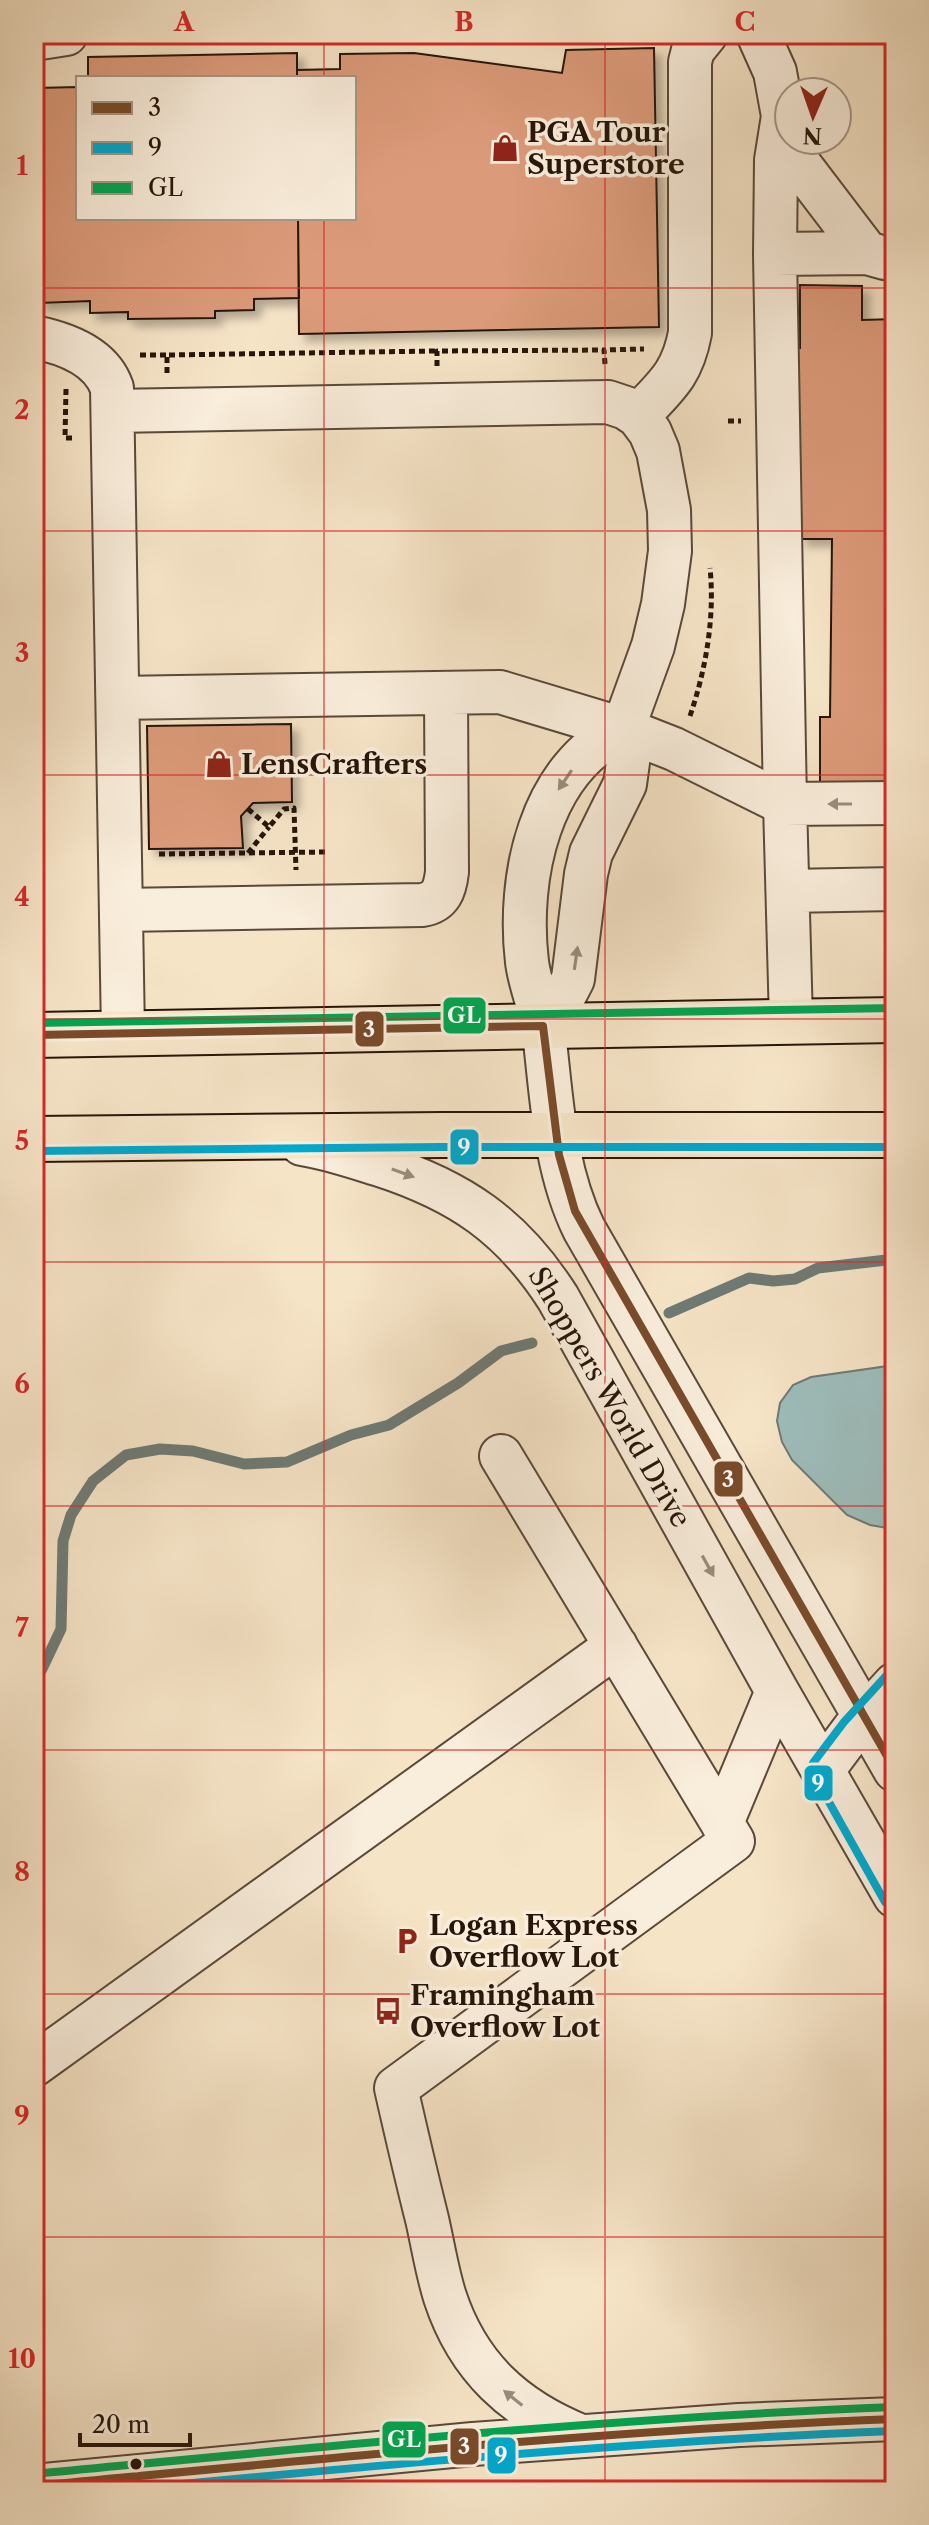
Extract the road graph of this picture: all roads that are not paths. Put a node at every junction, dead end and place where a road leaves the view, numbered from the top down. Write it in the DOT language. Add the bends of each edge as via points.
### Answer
graph roads {
  1 [pos="66,34"];
  2 [pos="758,34"];
  3 [pos="34,39"];
  4 [pos="689,39"];
  5 [pos="776,76"];
  6 [pos="777,156"];
  7 [pos="795,156"];
  8 [pos="775,254"];
  9 [pos="881,257"];
  10 [pos="34,337"];
  11 [pos="113,411"];
  12 [pos="638,416"];
  13 [pos="446,693"];
  14 [pos="118,698"];
  15 [pos="623,729"];
  16 [pos="895,803"];
  17 [pos="785,804"];
  18 [pos="895,889"];
  19 [pos="788,891"];
  20 [pos="121,910"];
  21 [pos="895,1020"];
  22 [pos="791,1021"];
  23 [pos="543,1026"];
  24 [pos="35,1034"];
  25 [pos="123,1034"];
  26 [pos="556,1134"];
  27 [pos="895,1135"];
  28 [pos="245,1136"];
  29 [pos="34,1139"];
  30 [pos="501,1456"];
  31 [pos="616,1646"];
  32 [pos="895,1684"];
  33 [pos="777,1691"];
  34 [pos="864,1716"];
  35 [pos="893,1762"];
  36 [pos="823,1770"];
  37 [pos="722,1823"];
  38 [pos="895,1896"];
  39 [pos="34,2065"];
  40 [pos="895,2419"];
  41 [pos="581,2436"];
  42 [pos="34,2486"];
  1 -- 3 [label="street"];
  2 -- 5 [label="street"];
  4 -- 12 [label="street" via="690,333 674,378"];
  6 -- 8 [label="street"];
  7 -- 9 [label="street"];
  8 -- 9 [label="street"];
  8 -- 17 [label="street"];
  10 -- 11 [label="street" via="69,347 97,364 112,388"];
  11 -- 12 [label="street" via="608,402"];
  11 -- 14 [label="street"];
  12 -- 15 [label="street" via="650,432 664,472 670,551 653,646"];
  13 -- 14 [label="street"];
  13 -- 15 [label="street" via="500,692"];
  13 -- 20 [label="street" via="447,872 435,901"];
  14 -- 20 [label="street"];
  15 -- 17 [label="street"];
  23 -- 15 [label="street, one-way" via="573,979 591,853 625,784 629,755"];
  15 -- 23 [label="street, one-way" via="605,737 565,778 535,845 527,883 526,945"];
  16 -- 17 [label="street, one-way"];
  17 -- 19 [label="street"];
  18 -- 19 [label="street"];
  19 -- 22 [label="street"];
  20 -- 25 [label="street"];
  21 -- 22 [label="highway"];
  22 -- 23 [label="highway"];
  23 -- 25 [label="highway"];
  23 -- 26 [label="street"];
  24 -- 25 [label="highway"];
  26 -- 27 [label="highway"];
  26 -- 28 [label="highway"];
  26 -- 34 [label="street" via="569,1194 584,1229"];
  28 -- 29 [label="highway"];
  28 -- 33 [label="street, Shoppers World Drive, one-way" via="341,1153 422,1180 473,1206 523,1249 558,1298"];
  30 -- 31 [label="street"];
  31 -- 37 [label="street"];
  31 -- 39 [label="street"];
  32 -- 34 [label="street"];
  33 -- 36 [label="street, Shoppers World Drive"];
  33 -- 37 [label="street"];
  34 -- 35 [label="street"];
  34 -- 36 [label="street"];
  35 -- 36 [label="street"];
  36 -- 38 [label="street, Shoppers World Drive"];
  41 -- 37 [label="street, one-way" via="512,2398 478,2363 452,2315 396,2088 733,1841"];
  40 -- 41 [label="street"];
  41 -- 42 [label="street"];
}
